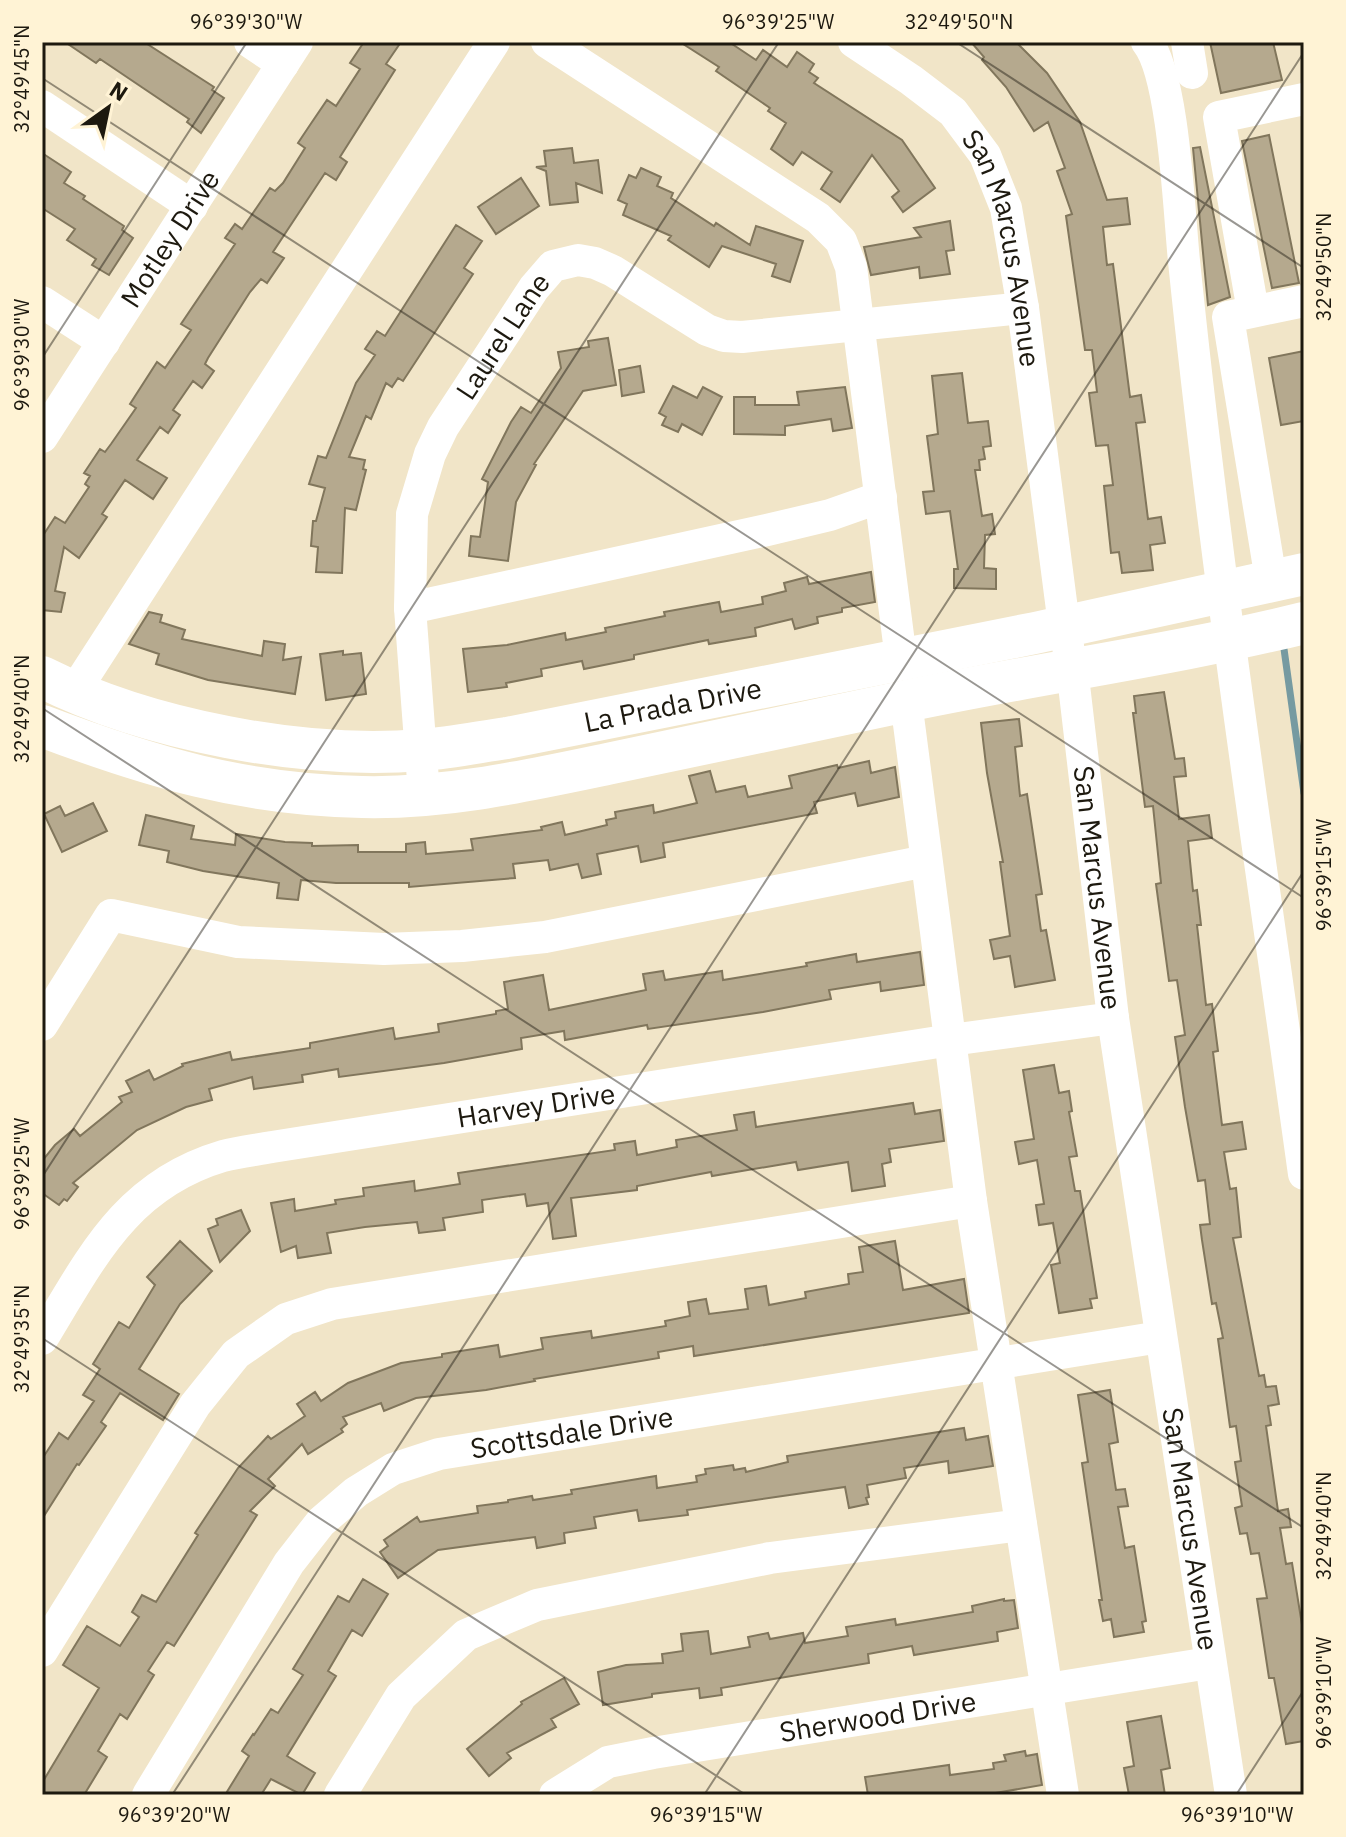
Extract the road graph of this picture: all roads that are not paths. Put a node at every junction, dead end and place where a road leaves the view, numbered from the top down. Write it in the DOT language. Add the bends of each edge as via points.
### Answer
graph roads {
  1 [pos="250,42"];
  2 [pos="494,42"];
  3 [pos="547,42"];
  4 [pos="854,42"];
  5 [pos="1147,42"];
  6 [pos="290,53"];
  7 [pos="1304,99"];
  8 [pos="42,106"];
  9 [pos="192,206"];
  10 [pos="1304,301"];
  11 [pos="42,302"];
  12 [pos="1023,308"];
  13 [pos="1253,311"];
  14 [pos="858,327"];
  15 [pos="104,342"];
  16 [pos="42,437"];
  17 [pos="881,497"];
  18 [pos="1287,577"];
  19 [pos="1224,590"];
  20 [pos="410,608"];
  21 [pos="1304,623"];
  22 [pos="1064,625"];
  23 [pos="1230,638"];
  24 [pos="901,659"];
  25 [pos="1072,668"];
  26 [pos="54,692"];
  27 [pos="906,701"];
  28 [pos="42,726"];
  29 [pos="422,750"];
  30 [pos="424,794"];
  31 [pos="926,861"];
  32 [pos="1113,1018"];
  33 [pos="42,1025"];
  34 [pos="951,1040"];
  35 [pos="1304,1174"];
  36 [pos="971,1201"];
  37 [pos="1160,1337"];
  38 [pos="42,1339"];
  39 [pos="998,1362"];
  40 [pos="1021,1525"];
  41 [pos="42,1651"];
  42 [pos="1209,1663"];
  43 [pos="1046,1688"];
  44 [pos="148,1795"];
  45 [pos="340,1795"];
  46 [pos="555,1795"];
  47 [pos="1063,1795"];
  48 [pos="1231,1795"];
  1 -- 6 [label="street"];
  2 -- 26 [label="street"];
  3 -- 14 [label="street" via="818,218 841,241 851,267"];
  4 -- 12 [label="street, San Marcus Avenue" via="953,112 985,155 1006,208"];
  5 -- 19 [label="street" via="1167,96"];
  6 -- 9 [label="street, Motley Drive"];
  7 -- 13 [label="street" via="1219,117"];
  8 -- 9 [label="street"];
  9 -- 15 [label="street, Motley Drive"];
  10 -- 13 [label="street"];
  11 -- 15 [label="street"];
  12 -- 14 [label="street, Laurel Lane"];
  12 -- 22 [label="street, San Marcus Avenue"];
  13 -- 18 [label="street" via="1228,317"];
  14 -- 17 [label="street"];
  14 -- 20 [label="street, Laurel Lane" via="724,336 595,263 578,260 553,266 525,300 430,454 412,514"];
  15 -- 16 [label="street, Motley Drive"];
  17 -- 20 [label="street" via="767,530"];
  17 -- 24 [label="street"];
  18 -- 19 [label="main road, La Prada Drive"];
  19 -- 22 [label="main road, La Prada Drive"];
  19 -- 23 [label="street"];
  20 -- 29 [label="street, Laurel Lane"];
  21 -- 23 [label="main road, La Prada Drive"];
  22 -- 24 [label="main road, La Prada Drive"];
  22 -- 25 [label="street, San Marcus Avenue"];
  23 -- 25 [label="main road, La Prada Drive"];
  23 -- 35 [label="street"];
  24 -- 29 [label="main road, La Prada Drive" via="507,738"];
  25 -- 27 [label="main road, La Prada Drive"];
  25 -- 32 [label="street, San Marcus Avenue"];
  26 -- 29 [label="main road, La Prada Drive" via="264,744 355,752"];
  27 -- 30 [label="main road, La Prada Drive" via="496,787"];
  27 -- 31 [label="street"];
  28 -- 30 [label="main road, La Prada Drive" via="205,779 288,792"];
  29 -- 30 [label="street, Laurel Lane"];
  31 -- 33 [label="street" via="545,937 462,946 384,949 238,942 111,915"];
  31 -- 34 [label="street"];
  32 -- 34 [label="street, Harvey Drive"];
  32 -- 37 [label="street, San Marcus Avenue"];
  34 -- 36 [label="street"];
  34 -- 38 [label="street, Harvey Drive" via="223,1156 182,1173 116,1223"];
  36 -- 39 [label="street"];
  36 -- 41 [label="street" via="332,1304 286,1319 236,1354 195,1405"];
  37 -- 39 [label="street, Scottsdale Drive"];
  37 -- 42 [label="street, San Marcus Avenue"];
  39 -- 40 [label="street"];
  39 -- 44 [label="street, Scottsdale Drive" via="439,1454 393,1469 321,1522 289,1563"];
  40 -- 43 [label="street"];
  40 -- 45 [label="street" via="770,1558 537,1605 466,1635 401,1696"];
  42 -- 43 [label="street, Sherwood Drive"];
  42 -- 48 [label="street, San Marcus Avenue"];
  43 -- 46 [label="street, Sherwood Drive" via="608,1762"];
  43 -- 47 [label="street"];
}
